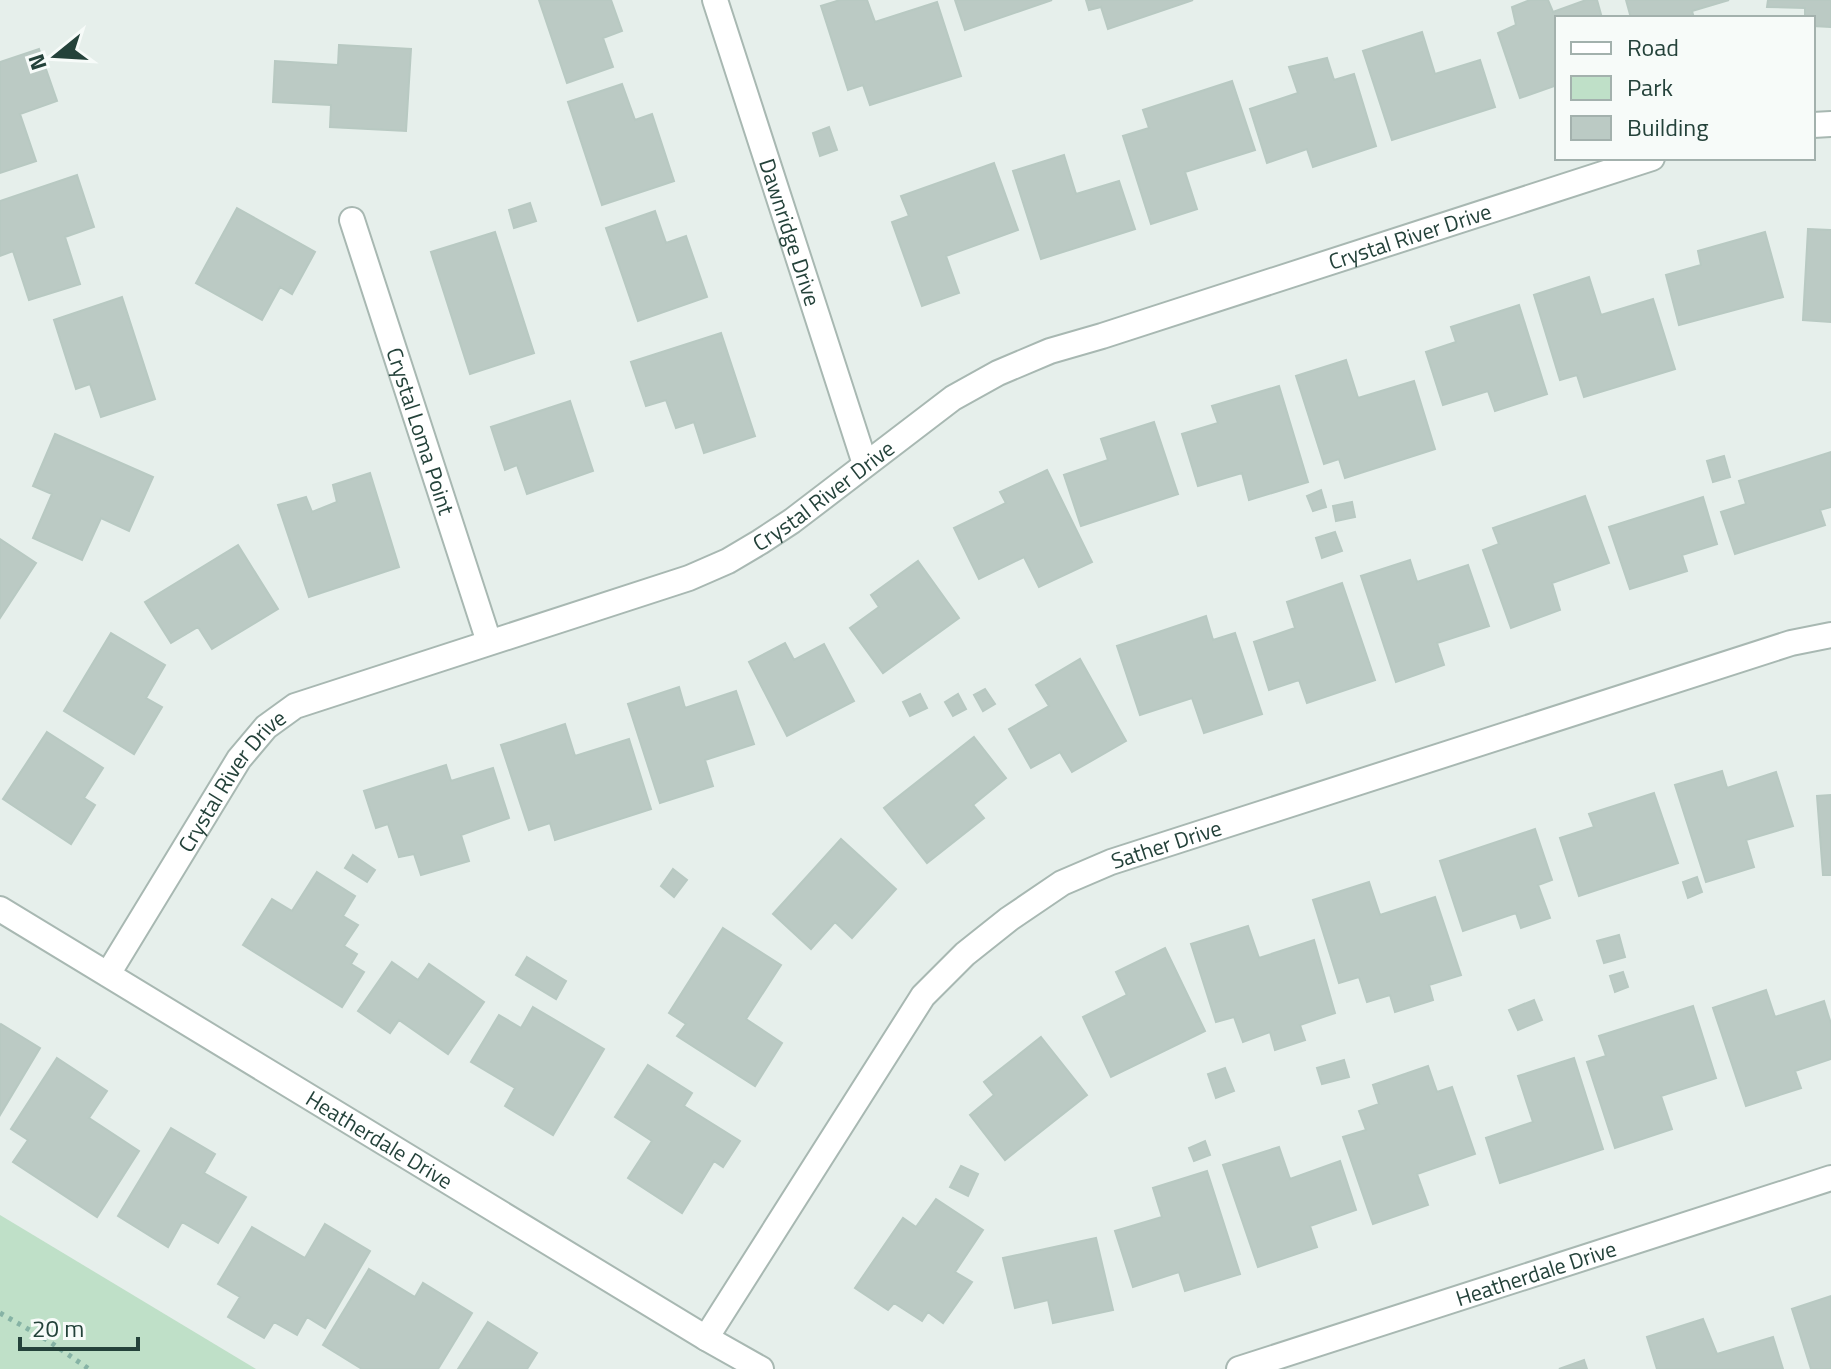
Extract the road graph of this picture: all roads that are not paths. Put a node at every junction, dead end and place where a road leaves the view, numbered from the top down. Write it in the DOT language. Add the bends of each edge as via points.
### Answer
graph roads {
  1 [pos="715,0"];
  2 [pos="1646,160"];
  3 [pos="352,220"];
  4 [pos="865,464"];
  5 [pos="1831,635"];
  6 [pos="489,642"];
  7 [pos="0,909"];
  8 [pos="108,974"];
  9 [pos="1831,1178"];
  10 [pos="706,1338"];
  11 [pos="761,1369"];
  12 [pos="1239,1369"];
  1 -- 4 [label="street, Dawnridge Drive"];
  2 -- 4 [label="street, Crystal River Drive" via="1050,351 953,398"];
  3 -- 6 [label="street, Crystal Loma Point"];
  4 -- 6 [label="street, Crystal River Drive" via="792,521 728,561"];
  5 -- 10 [label="street, Sather Drive" via="1776,648 1111,862 1062,883 965,954 923,996"];
  6 -- 8 [label="street, Crystal River Drive" via="295,706 266,727 239,759"];
  7 -- 8 [label="street, Heatherdale Drive"];
  8 -- 10 [label="street, Heatherdale Drive"];
  9 -- 12 [label="street, Heatherdale Drive"];
  10 -- 11 [label="street, Heatherdale Drive"];
}
